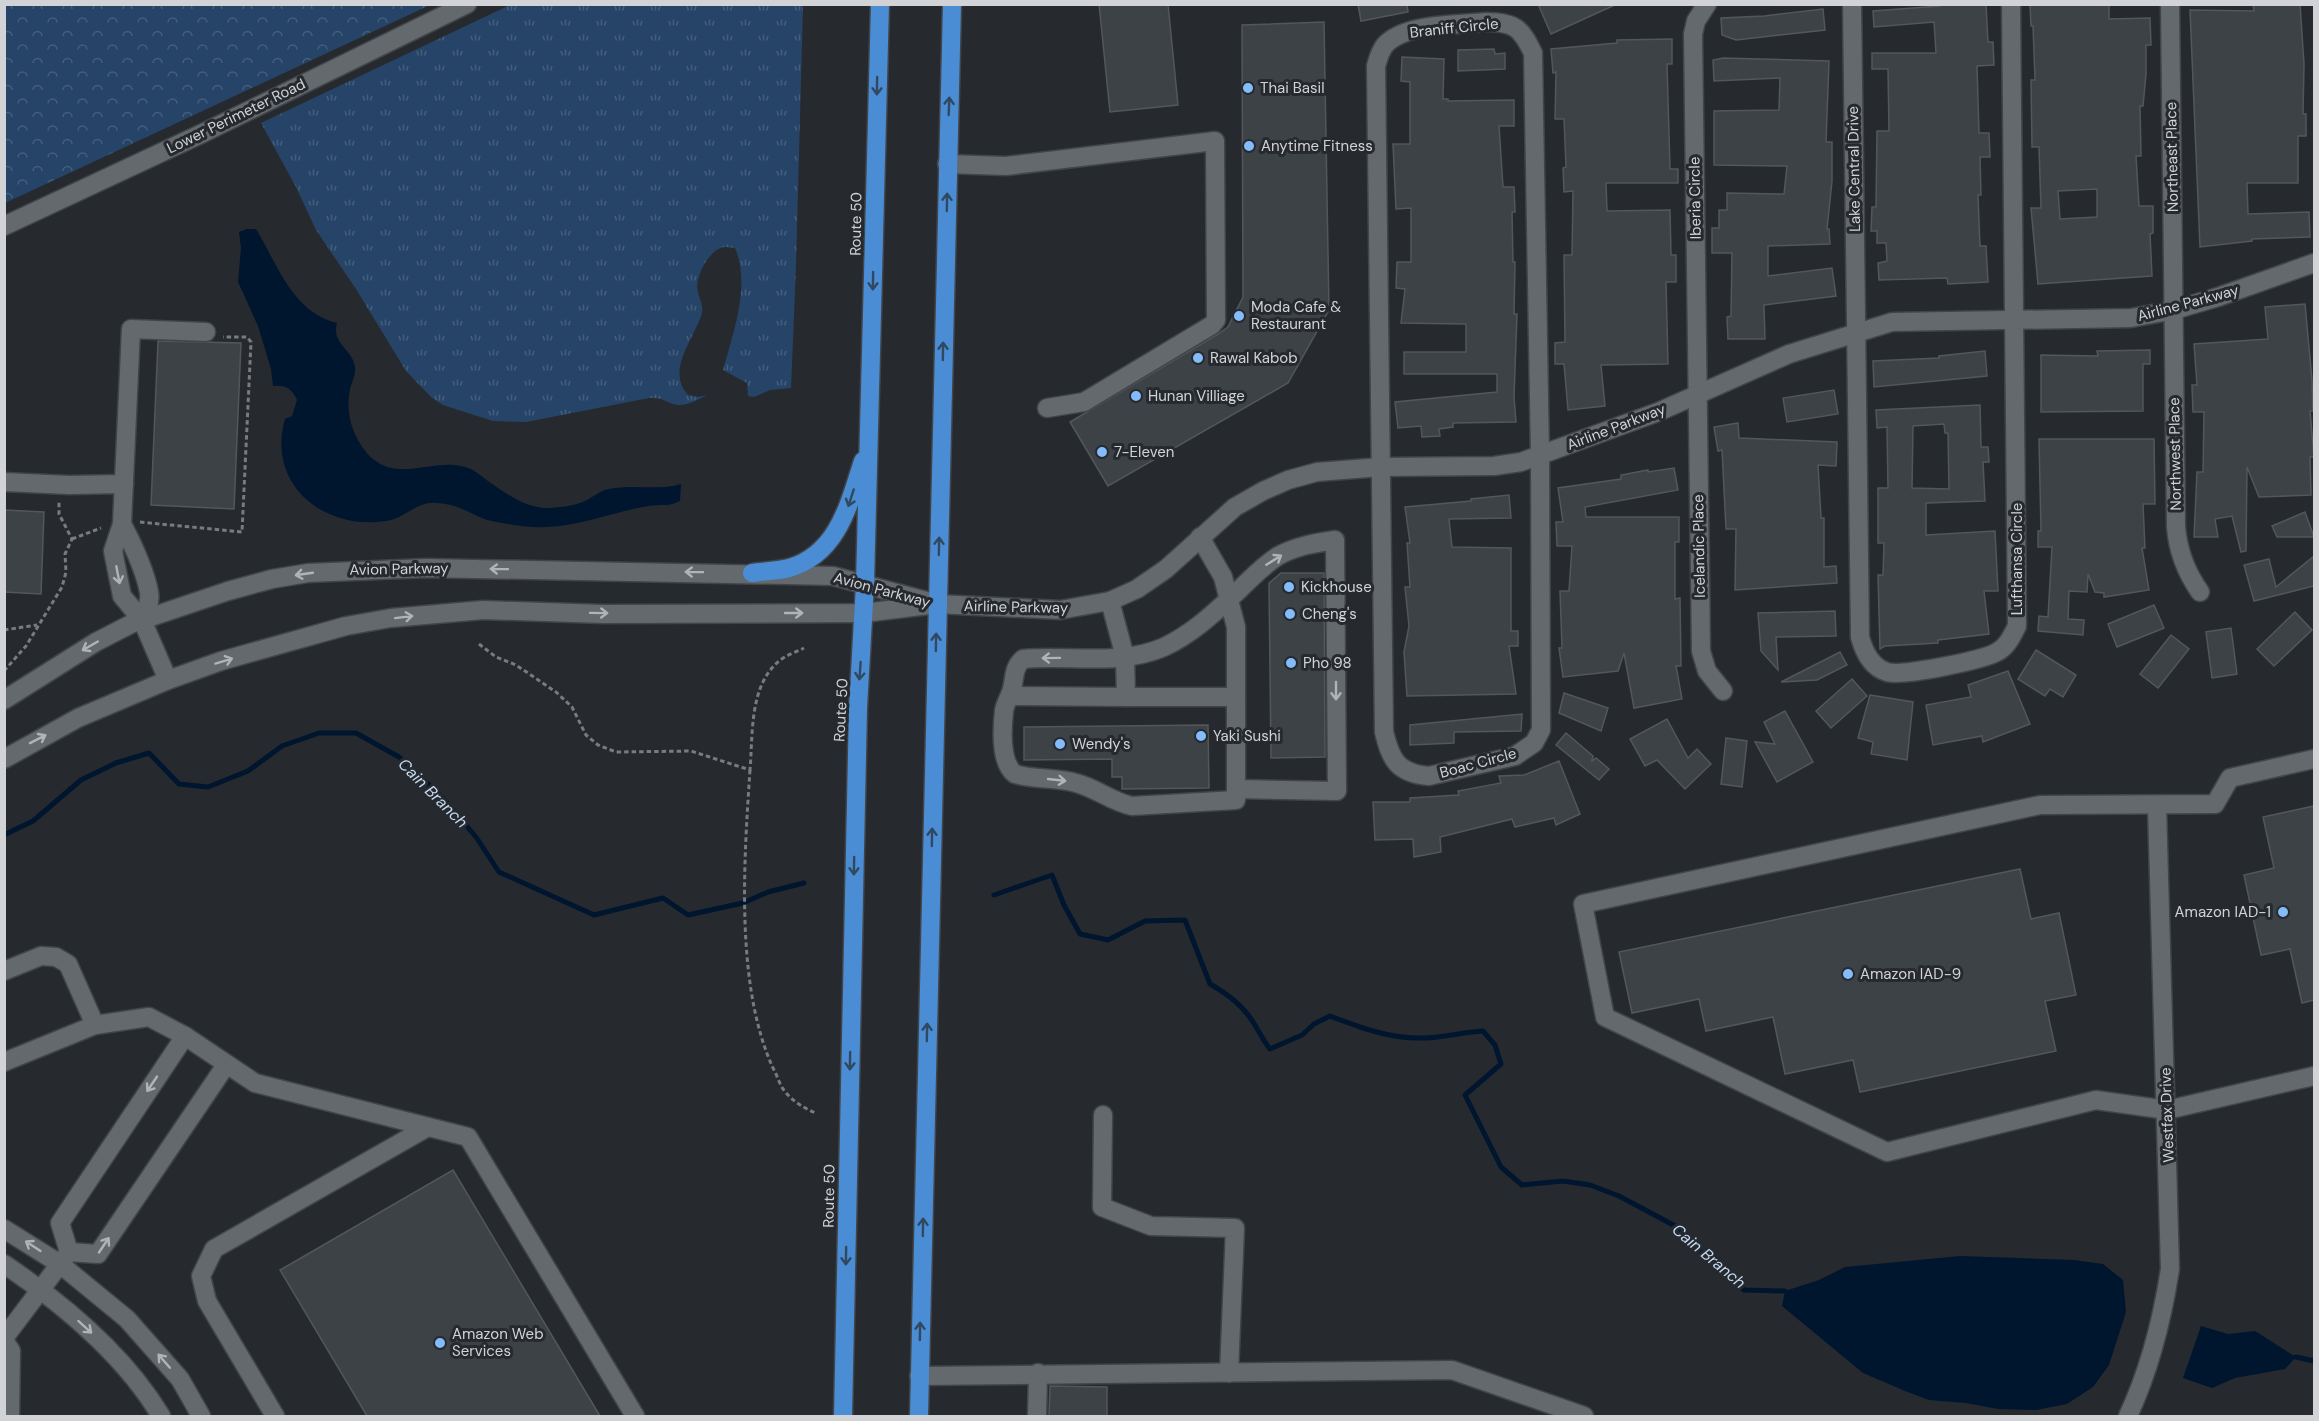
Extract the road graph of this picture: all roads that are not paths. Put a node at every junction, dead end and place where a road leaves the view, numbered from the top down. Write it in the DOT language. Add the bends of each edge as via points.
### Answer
graph roads {
  1 [pos="466,4"];
  2 [pos="880,4"];
  3 [pos="952,4"];
  4 [pos="1707,4"];
  5 [pos="1852,4"];
  6 [pos="2011,4"];
  7 [pos="2170,4"];
  8 [pos="947,164"];
  9 [pos="4,226"];
  10 [pos="2314,263"];
  11 [pos="2174,309"];
  12 [pos="2015,319"];
  13 [pos="1856,333"];
  14 [pos="210,334"];
  15 [pos="1697,394"];
  16 [pos="1047,408"];
  17 [pos="869,442"];
  18 [pos="1540,455"];
  19 [pos="1380,467"];
  20 [pos="4,482"];
  21 [pos="124,484"];
  22 [pos="130,523"];
  23 [pos="1200,537"];
  24 [pos="752,573"];
  25 [pos="865,584"];
  26 [pos="2200,592"];
  27 [pos="1230,598"];
  28 [pos="1110,601"];
  29 [pos="937,604"];
  30 [pos="864,613"];
  31 [pos="142,620"];
  32 [pos="1125,657"];
  33 [pos="168,680"];
  34 [pos="1723,691"];
  35 [pos="1010,696"];
  36 [pos="1126,697"];
  37 [pos="1236,697"];
  38 [pos="4,699"];
  39 [pos="4,759"];
  40 [pos="2314,759"];
  41 [pos="1236,794"];
  42 [pos="2157,806"];
  43 [pos="4,971"];
  44 [pos="95,1025"];
  45 [pos="185,1036"];
  46 [pos="4,1062"];
  47 [pos="226,1065"];
  48 [pos="2314,1076"];
  49 [pos="2167,1110"];
  50 [pos="1103,1115"];
  51 [pos="428,1127"];
  52 [pos="4,1229"];
  53 [pos="64,1258"];
  54 [pos="4,1264"];
  55 [pos="40,1288"];
  56 [pos="4,1339"];
  57 [pos="1038,1373"];
  58 [pos="1229,1373"];
  59 [pos="920,1376"];
  60 [pos="10,1416"];
  61 [pos="161,1416"];
  62 [pos="201,1416"];
  63 [pos="274,1416"];
  64 [pos="635,1416"];
  65 [pos="843,1416"];
  66 [pos="918,1416"];
  67 [pos="1037,1416"];
  68 [pos="1584,1416"];
  69 [pos="2128,1416"];
  1 -- 9 [label="street, Lower Perimeter Road"];
  2 -- 17 [label="highway, Route 50, one-way"];
  8 -- 3 [label="highway, one-way"];
  4 -- 15 [label="street, Iberia Circle" via="1693,34"];
  5 -- 13 [label="street, Lake Central Drive"];
  6 -- 12 [label="street"];
  7 -- 11 [label="street, Northeast Place"];
  8 -- 16 [label="street" via="1006,166 1215,141 1216,320 1084,402"];
  29 -- 8 [label="highway, one-way"];
  10 -- 11 [label="street, Airline Parkway"];
  11 -- 12 [label="street, Airline Parkway" via="2131,318"];
  11 -- 26 [label="street, Northwest Place" via="2178,547"];
  12 -- 13 [label="street, Airline Parkway" via="1892,322"];
  12 -- 13 [label="street, Lufthansa Circle" via="2017,626 1995,654 1906,674 1879,669 1863,650 1860,637"];
  13 -- 15 [label="street, Airline Parkway" via="1789,354"];
  14 -- 21 [label="street" via="131,329"];
  15 -- 18 [label="street, Airline Parkway"];
  15 -- 34 [label="street, Icelandic Place" via="1701,651 1707,670"];
  17 -- 24 [label="highway, one-way" via="836,533 810,559 789,568"];
  17 -- 25 [label="highway, Route 50"];
  18 -- 19 [label="street, Airline Parkway" via="1494,466"];
  18 -- 19 [label="street, Boac Circle" via="1541,730 1534,743 1515,756 1429,776 1407,771 1397,764 1390,755 1384,732"];
  18 -- 19 [label="street, Braniff Circle" via="1533,53 1519,30 1502,22 1486,22 1409,30 1384,46 1376,66"];
  19 -- 23 [label="street, Airline Parkway" via="1324,471 1288,480 1235,507"];
  20 -- 21 [label="street"];
  21 -- 22 [label="street"];
  22 -- 31 [label="street" via="132,543 149,592"];
  22 -- 31 [label="street, one-way" via="113,550 122,596"];
  23 -- 27 [label="street"];
  23 -- 28 [label="street, Airline Parkway" via="1166,569"];
  24 -- 25 [label="street, Avion Parkway" via="833,576"];
  24 -- 31 [label="street, Avion Parkway, one-way" via="344,570 272,579"];
  25 -- 29 [label="street, Avion Parkway"];
  25 -- 30 [label="highway, Route 50"];
  27 -- 32 [label="street" via="1184,636 1150,653"];
  27 -- 37 [label="street" via="1236,627"];
  27 -- 41 [label="street, one-way" via="1278,556 1307,544 1335,540 1337,791"];
  28 -- 29 [label="street, Airline Parkway" via="1060,610"];
  28 -- 32 [label="street"];
  29 -- 30 [label="street, Avion Parkway"];
  59 -- 29 [label="highway, one-way"];
  33 -- 30 [label="street, Avion Parkway, one-way" via="346,626 436,613"];
  30 -- 65 [label="highway, Route 50, one-way" via="858,708"];
  31 -- 33 [label="street"];
  31 -- 38 [label="street, Avion Parkway, one-way" via="96,642"];
  32 -- 35 [label="street, one-way" via="1023,659 1015,668"];
  32 -- 36 [label="street"];
  39 -- 33 [label="street, Avion Parkway, one-way" via="78,718"];
  35 -- 36 [label="street"];
  35 -- 41 [label="street, one-way" via="1004,711 1004,759 1015,774 1074,782 1132,806"];
  36 -- 37 [label="street"];
  37 -- 41 [label="street"];
  40 -- 42 [label="street" via="2230,778 2215,804"];
  42 -- 49 [label="street, Westfax Drive"];
  42 -- 49 [label="street" via="2040,805 1583,904 1605,1017 1887,1152 2096,1100"];
  43 -- 44 [label="street" via="41,956 57,957 68,964"];
  44 -- 45 [label="street" via="149,1017"];
  44 -- 46 [label="street"];
  45 -- 47 [label="street"];
  45 -- 53 [label="street, one-way" via="60,1222"];
  47 -- 51 [label="street" via="255,1083"];
  53 -- 47 [label="street, one-way" via="98,1254"];
  48 -- 49 [label="street"];
  49 -- 69 [label="street, Westfax Drive" via="2170,1269 2156,1342"];
  50 -- 58 [label="street" via="1102,1207 1151,1226 1235,1228"];
  51 -- 63 [label="street" via="214,1249 201,1276 207,1301"];
  51 -- 64 [label="street" via="468,1137"];
  53 -- 52 [label="street, one-way"];
  53 -- 55 [label="street"];
  62 -- 53 [label="street, one-way" via="180,1379 127,1319"];
  54 -- 55 [label="street"];
  55 -- 56 [label="street"];
  55 -- 61 [label="street, one-way" via="94,1335"];
  56 -- 60 [label="street" via="11,1351"];
  57 -- 58 [label="street"];
  57 -- 59 [label="street"];
  57 -- 67 [label="street"];
  58 -- 68 [label="street" via="1452,1370"];
  59 -- 66 [label="highway"];
}
